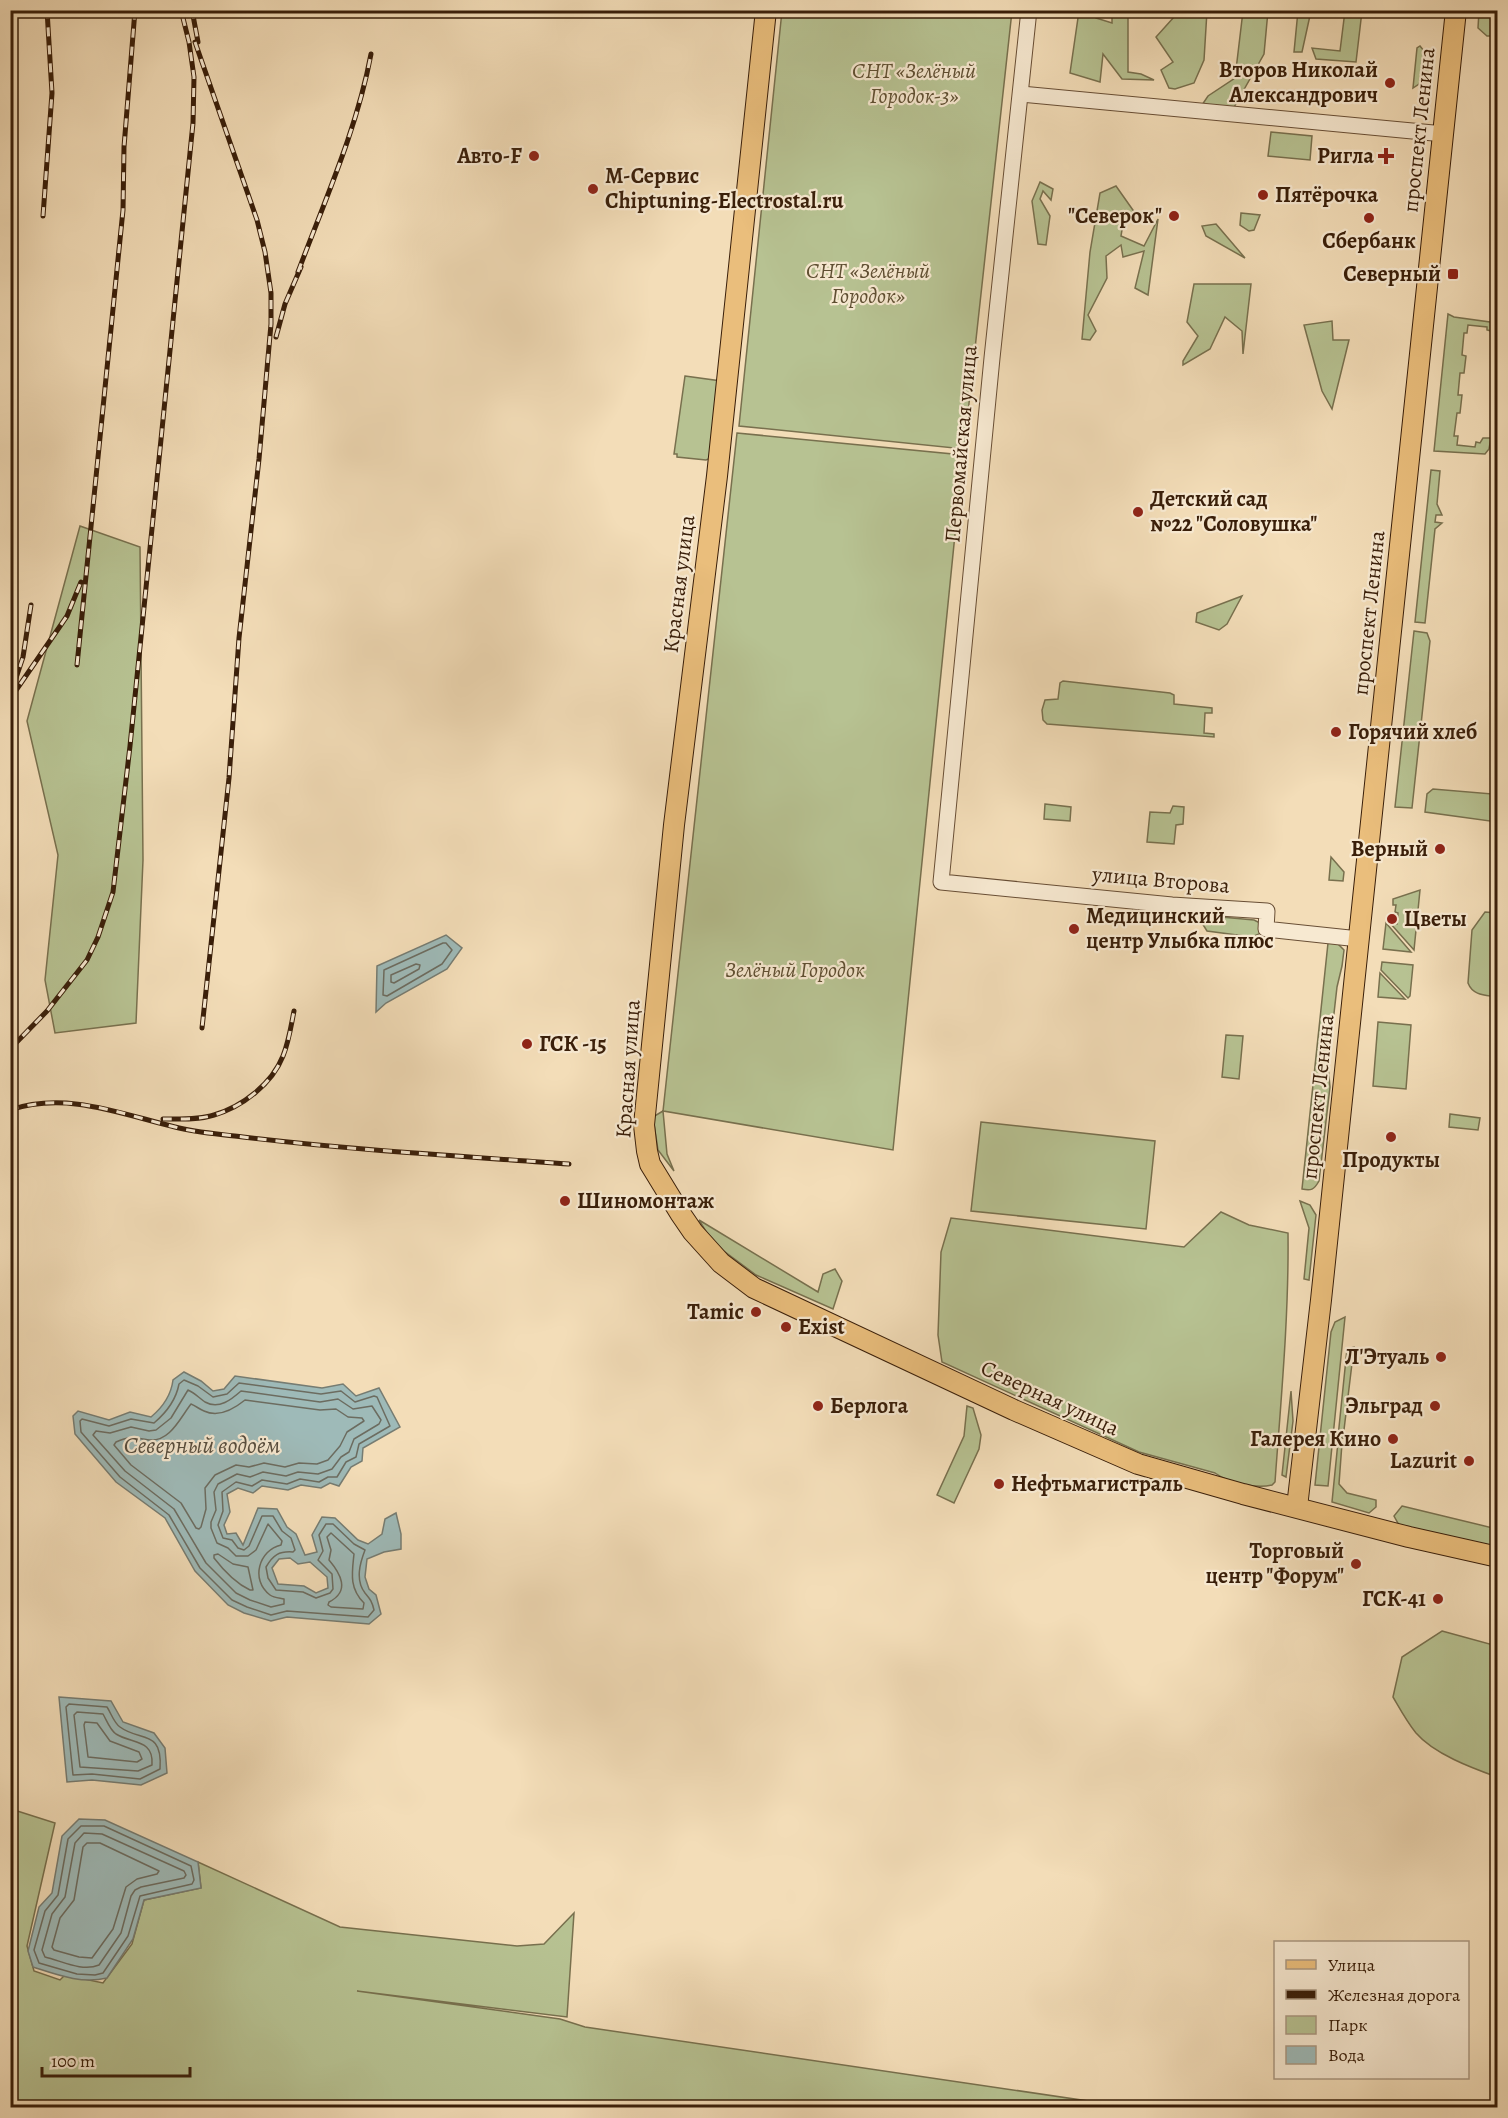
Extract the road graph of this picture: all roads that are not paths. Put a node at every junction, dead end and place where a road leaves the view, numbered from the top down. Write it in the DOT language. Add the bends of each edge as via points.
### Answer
graph roads {
  1 [pos="766,10"];
  2 [pos="1029,10"];
  3 [pos="1456,10"];
  4 [pos="1021,94"];
  5 [pos="1444,134"];
  6 [pos="941,882"];
  7 [pos="1359,939"];
  8 [pos="650,1164"];
  9 [pos="1298,1508"];
  10 [pos="1497,1557"];
  1 -- 8 [label="main road, Красная улица" via="652,1040 644,1125"];
  2 -- 4 [label="street, Первомайская улица"];
  3 -- 5 [label="main road, проспект Ленина"];
  4 -- 5 [label="street"];
  4 -- 6 [label="street, Первомайская улица"];
  5 -- 7 [label="main road, проспект Ленина"];
  6 -- 7 [label="street, улица Второва" via="1267,911 1266,929"];
  7 -- 9 [label="main road, проспект Ленина"];
  8 -- 9 [label="main road, Северная улица" via="700,1240 721,1263 764,1293 1122,1458 1181,1478"];
  9 -- 10 [label="main road, Северная улица"];
}
